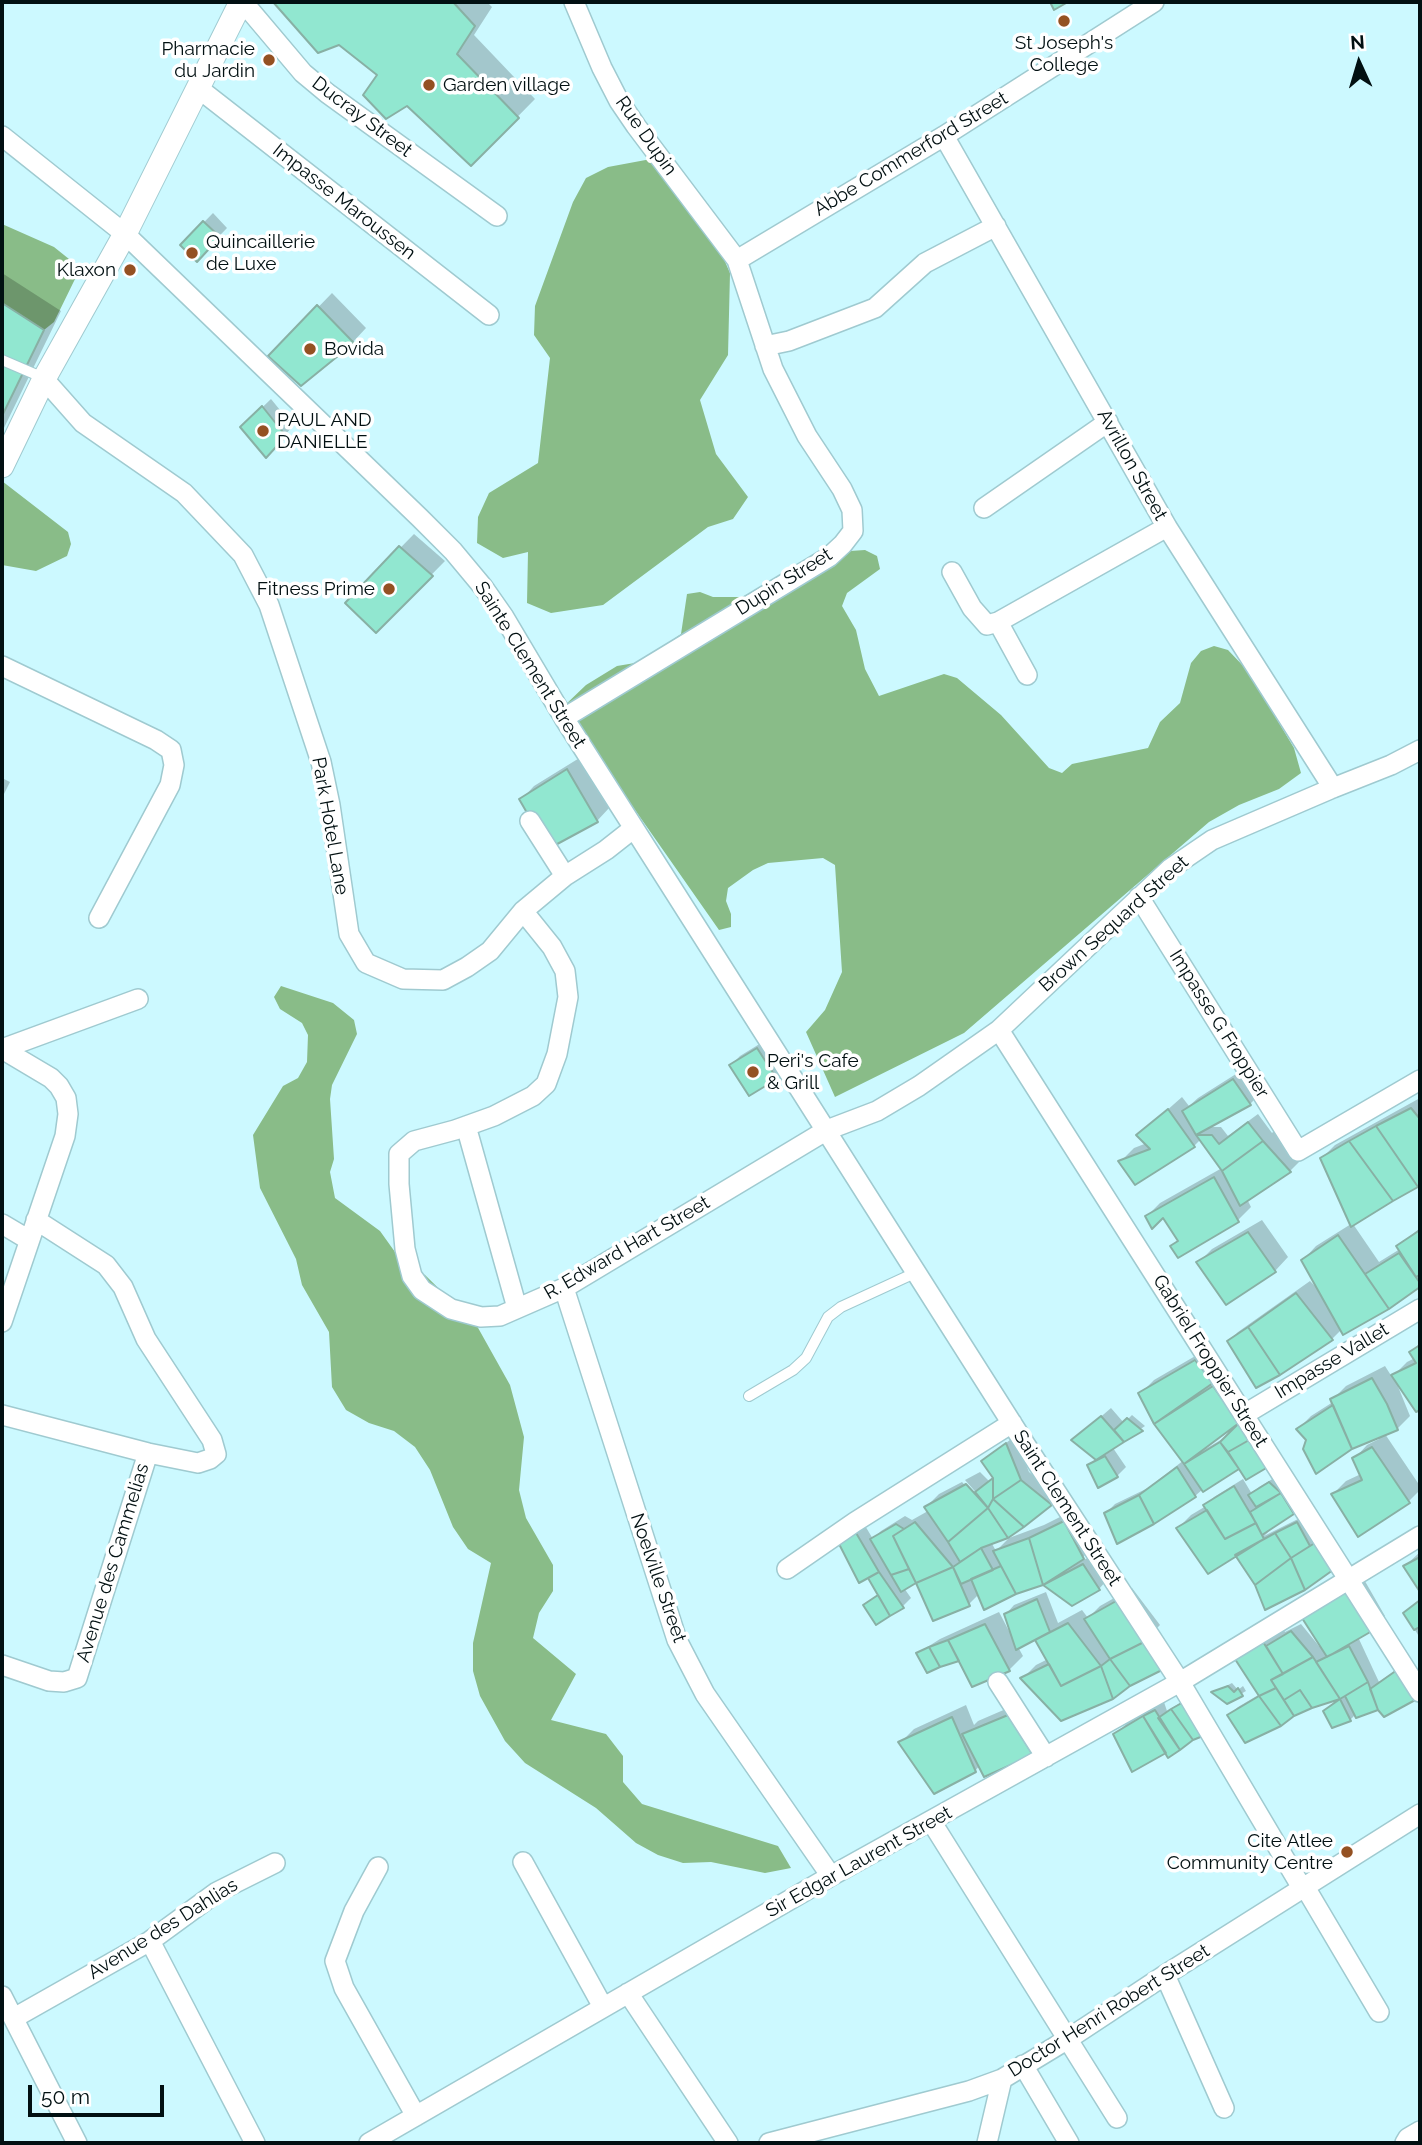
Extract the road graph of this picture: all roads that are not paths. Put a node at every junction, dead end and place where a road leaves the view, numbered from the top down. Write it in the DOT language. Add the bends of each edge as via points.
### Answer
graph roads {
  1 [pos="242,2"];
  2 [pos="574,2"];
  3 [pos="1154,2"];
  4 [pos="198,89"];
  5 [pos="2,136"];
  6 [pos="944,136"];
  7 [pos="497,216"];
  8 [pos="996,226"];
  9 [pos="125,234"];
  10 [pos="737,260"];
  11 [pos="489,315"];
  12 [pos="765,346"];
  13 [pos="2,360"];
  14 [pos="44,379"];
  15 [pos="1108,422"];
  16 [pos="2,466"];
  17 [pos="984,508"];
  18 [pos="1167,527"];
  19 [pos="953,572"];
  20 [pos="998,622"];
  21 [pos="2,666"];
  22 [pos="1027,675"];
  23 [pos="564,718"];
  24 [pos="1420,750"];
  25 [pos="1333,788"];
  26 [pos="530,821"];
  27 [pos="634,828"];
  28 [pos="565,876"];
  29 [pos="1139,897"];
  30 [pos="523,911"];
  31 [pos="99,918"];
  32 [pos="138,999"];
  33 [pos="999,1030"];
  34 [pos="2,1049"];
  35 [pos="1420,1080"];
  36 [pos="466,1126"];
  37 [pos="827,1130"];
  38 [pos="36,1220"];
  39 [pos="2,1224"];
  40 [pos="30,1240"];
  41 [pos="917,1272"];
  42 [pos="564,1288"];
  43 [pos="517,1308"];
  44 [pos="1420,1309"];
  45 [pos="2,1322"];
  46 [pos="749,1396"];
  47 [pos="1245,1413"];
  48 [pos="2,1415"];
  49 [pos="1012,1423"];
  50 [pos="148,1453"];
  51 [pos="1420,1536"];
  52 [pos="787,1569"];
  53 [pos="1349,1581"];
  54 [pos="2,1665"];
  55 [pos="998,1682"];
  56 [pos="1180,1682"];
  57 [pos="1420,1692"];
  58 [pos="1046,1757"];
  59 [pos="1420,1814"];
  60 [pos="931,1821"];
  61 [pos="523,1862"];
  62 [pos="275,1863"];
  63 [pos="378,1867"];
  64 [pos="831,1876"];
  65 [pos="1303,1888"];
  66 [pos="150,1941"];
  67 [pos="1165,1975"];
  68 [pos="628,1993"];
  69 [pos="2,1996"];
  70 [pos="603,2007"];
  71 [pos="1379,2012"];
  72 [pos="14,2018"];
  73 [pos="1068,2039"];
  74 [pos="1023,2065"];
  75 [pos="1002,2079"];
  76 [pos="1224,2108"];
  77 [pos="416,2116"];
  78 [pos="1117,2118"];
  79 [pos="1420,2132"];
  80 [pos="776,2142"];
  81 [pos="77,2143"];
  82 [pos="255,2143"];
  83 [pos="369,2143"];
  84 [pos="728,2143"];
  85 [pos="987,2143"];
  86 [pos="1069,2143"];
  87 [pos="1405,2143"];
  1 -- 4 [label="street"];
  1 -- 7 [label="street, Ducray Street" via="303,73"];
  2 -- 10 [label="street, Rue Dupin" via="620,101"];
  3 -- 6 [label="street, Abbe Commerford Street"];
  4 -- 9 [label="street"];
  4 -- 11 [label="street, Impasse Maroussen"];
  5 -- 9 [label="street, Sainte Clement Street"];
  6 -- 8 [label="street, Avrillon Street"];
  6 -- 10 [label="street, Abbe Commerford Street"];
  8 -- 12 [label="street" via="925,263 875,308"];
  8 -- 15 [label="street, Avrillon Street"];
  9 -- 14 [label="street"];
  9 -- 23 [label="street, Sainte Clement Street" via="453,551 504,617"];
  10 -- 12 [label="street, Dupin Street"];
  12 -- 23 [label="street, Dupin Street" via="807,436 852,510 853,531 829,556"];
  13 -- 14 [label="lane"];
  14 -- 16 [label="street"];
  14 -- 30 [label="street, Park Hotel Lane" via="83,424 184,493 243,555 269,605 321,762 349,934 366,962 403,979 443,980 490,950"];
  15 -- 17 [label="street"];
  15 -- 18 [label="street, Avrillon Street"];
  18 -- 20 [label="street"];
  18 -- 25 [label="street, Avrillon Street"];
  19 -- 20 [label="street" via="987,625"];
  20 -- 22 [label="street"];
  21 -- 31 [label="street" via="172,750 170,785"];
  23 -- 27 [label="street, Sainte Clement Street"];
  24 -- 25 [label="street, Brown Sequard Street"];
  25 -- 29 [label="street, Brown Sequard Street" via="1212,840"];
  26 -- 28 [label="street"];
  27 -- 28 [label="street, Park Hotel Lane"];
  27 -- 37 [label="street, Sainte Clement Street"];
  28 -- 30 [label="street, Park Hotel Lane"];
  29 -- 33 [label="street, Brown Sequard Street"];
  29 -- 35 [label="street, Impasse G Froppier" via="1298,1152"];
  30 -- 36 [label="street" via="565,971 568,997 556,1054 546,1084 533,1096"];
  32 -- 34 [label="street"];
  33 -- 37 [label="street, Brown Sequard Street" via="877,1111"];
  33 -- 47 [label="street, Gabriel Froppier Street"];
  34 -- 38 [label="street" via="51,1078 66,1098 65,1136"];
  36 -- 43 [label="street"];
  36 -- 43 [label="street, R. Edward Hart Street" via="414,1141 399,1154 405,1249 412,1276 422,1290 451,1309 481,1317 500,1316"];
  37 -- 41 [label="street, Saint Clement Street"];
  37 -- 42 [label="street, R. Edward Hart Street"];
  38 -- 40 [label="street"];
  38 -- 50 [label="street" via="106,1265 123,1287 146,1339 212,1440 216,1454 198,1463"];
  39 -- 40 [label="street"];
  40 -- 45 [label="street"];
  41 -- 46 [label="lane" via="841,1307 828,1317 806,1358"];
  41 -- 49 [label="street, Saint Clement Street"];
  42 -- 43 [label="street, R. Edward Hart Street"];
  42 -- 64 [label="street, Noelville Street" via="677,1640 705,1694"];
  44 -- 47 [label="street, Impasse Vallet"];
  47 -- 53 [label="street, Gabriel Froppier Street"];
  48 -- 50 [label="street"];
  49 -- 52 [label="street"];
  49 -- 56 [label="street, Saint Clement Street"];
  50 -- 54 [label="street, Avenue des Cammelias" via="77,1678 50,1681"];
  51 -- 53 [label="street, Sir Edgar Laurent Street"];
  53 -- 56 [label="street, Sir Edgar Laurent Street"];
  53 -- 57 [label="street, Gabriel Froppier Street"];
  55 -- 58 [label="street"];
  56 -- 58 [label="street, Sir Edgar Laurent Street"];
  56 -- 65 [label="street, Saint Clement Street"];
  58 -- 60 [label="street, Sir Edgar Laurent Street"];
  59 -- 65 [label="street, Doctor Henri Robert Street"];
  60 -- 64 [label="street, Sir Edgar Laurent Street"];
  60 -- 73 [label="street"];
  61 -- 70 [label="street"];
  62 -- 66 [label="street, Avenue des Dahlias" via="217,1892"];
  63 -- 77 [label="street" via="354,1911 335,1961 344,1988"];
  64 -- 68 [label="street, Sir Edgar Laurent Street"];
  65 -- 67 [label="street, Doctor Henri Robert Street"];
  65 -- 71 [label="street, Saint Clement Street"];
  66 -- 72 [label="street, Avenue des Dahlias"];
  66 -- 82 [label="street"];
  67 -- 73 [label="street, Doctor Henri Robert Street"];
  67 -- 76 [label="street"];
  68 -- 70 [label="street, Sir Edgar Laurent Street"];
  68 -- 84 [label="street"];
  69 -- 72 [label="street"];
  70 -- 77 [label="street, Sir Edgar Laurent Street"];
  72 -- 81 [label="street"];
  73 -- 74 [label="street, Doctor Henri Robert Street"];
  73 -- 78 [label="street"];
  74 -- 75 [label="street, Doctor Henri Robert Street"];
  74 -- 86 [label="street"];
  75 -- 80 [label="street, Doctor Henri Robert Street"];
  75 -- 85 [label="street"];
  77 -- 83 [label="street, Sir Edgar Laurent Street"];
  79 -- 87 [label="street"];
}
